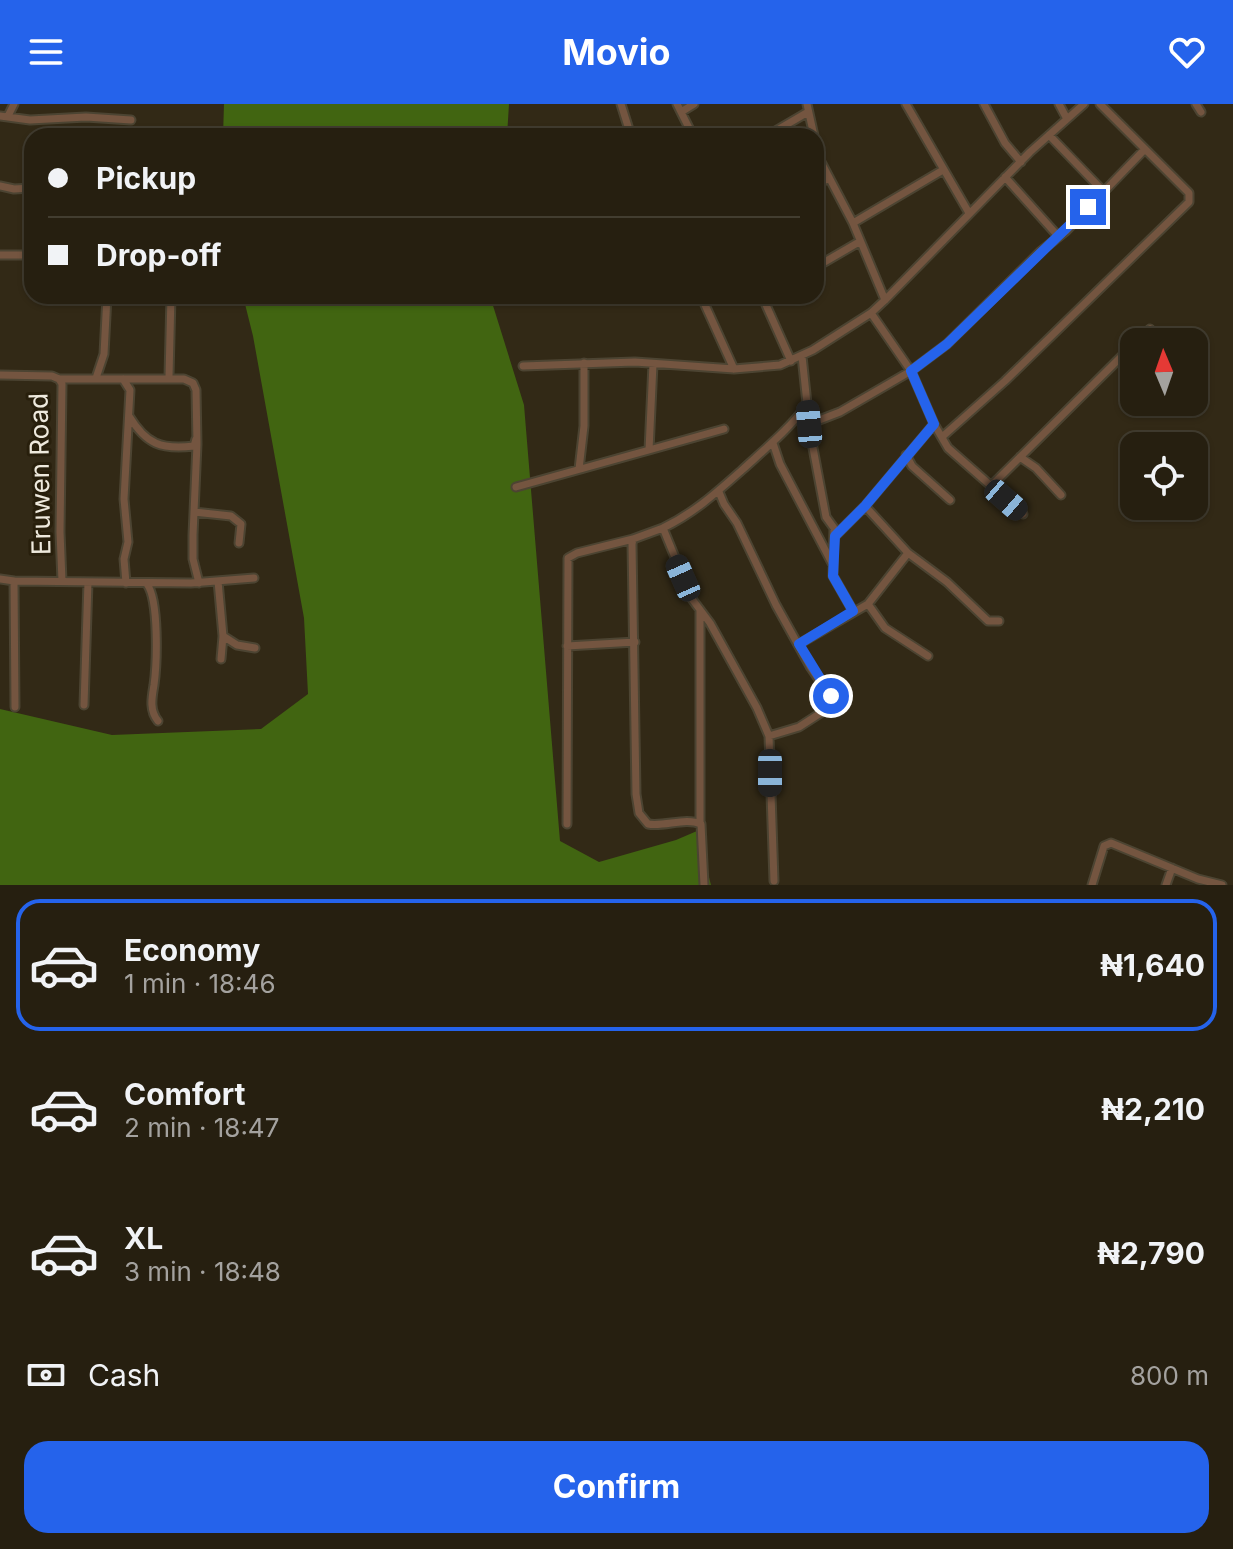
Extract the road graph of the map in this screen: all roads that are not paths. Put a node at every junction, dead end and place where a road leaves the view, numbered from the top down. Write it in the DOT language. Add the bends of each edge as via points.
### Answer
graph roads {
  1 [pos="14,104"];
  2 [pos="621,104"];
  3 [pos="694,104"];
  4 [pos="906,104"];
  5 [pos="984,104"];
  6 [pos="1059,104"];
  7 [pos="1084,104"];
  8 [pos="1100,104"];
  9 [pos="679,108"];
  10 [pos="807,108"];
  11 [pos="4,116"];
  12 [pos="1067,119"];
  13 [pos="131,120"];
  14 [pos="628,128"];
  15 [pos="689,128"];
  16 [pos="778,128"];
  17 [pos="812,128"];
  18 [pos="1049,135"];
  19 [pos="1144,150"];
  20 [pos="1021,162"];
  21 [pos="824,167"];
  22 [pos="943,170"];
  23 [pos="1005,177"];
  24 [pos="828,178"];
  25 [pos="824,181"];
  26 [pos="0,186"];
  27 [pos="24,188"];
  28 [pos="1103,191"];
  29 [pos="969,213"];
  30 [pos="853,223"];
  31 [pos="1058,236"];
  32 [pos="859,242"];
  33 [pos="0,255"];
  34 [pos="24,255"];
  35 [pos="824,262"];
  36 [pos="885,300"];
  37 [pos="107,304"];
  38 [pos="171,304"];
  39 [pos="705,304"];
  40 [pos="767,304"];
  41 [pos="871,313"];
  42 [pos="802,356"];
  43 [pos="1120,358"];
  44 [pos="791,361"];
  45 [pos="584,363"];
  46 [pos="653,364"];
  47 [pos="523,366"];
  48 [pos="734,369"];
  49 [pos="911,371"];
  50 [pos="0,375"];
  51 [pos="169,376"];
  52 [pos="96,378"];
  53 [pos="59,379"];
  54 [pos="123,379"];
  55 [pos="808,404"];
  56 [pos="129,416"];
  57 [pos="809,424"];
  58 [pos="934,424"];
  59 [pos="724,429"];
  60 [pos="942,437"];
  61 [pos="196,439"];
  62 [pos="773,443"];
  63 [pos="649,450"];
  64 [pos="906,455"];
  65 [pos="1020,457"];
  66 [pos="579,469"];
  67 [pos="992,485"];
  68 [pos="516,487"];
  69 [pos="719,492"];
  70 [pos="1061,495"];
  71 [pos="950,500"];
  72 [pos="865,506"];
  73 [pos="194,512"];
  74 [pos="1023,514"];
  75 [pos="826,517"];
  76 [pos="811,527"];
  77 [pos="663,528"];
  78 [pos="835,536"];
  79 [pos="633,539"];
  80 [pos="239,543"];
  81 [pos="908,553"];
  82 [pos="833,565"];
  83 [pos="254,578"];
  84 [pos="0,579"];
  85 [pos="14,581"];
  86 [pos="62,581"];
  87 [pos="218,581"];
  88 [pos="88,582"];
  89 [pos="126,583"];
  90 [pos="199,583"];
  91 [pos="147,584"];
  92 [pos="868,604"];
  93 [pos="700,610"];
  94 [pos="853,611"];
  95 [pos="999,621"];
  96 [pos="223,636"];
  97 [pos="635,642"];
  98 [pos="799,644"];
  99 [pos="567,646"];
  100 [pos="255,648"];
  101 [pos="928,656"];
  102 [pos="221,659"];
  103 [pos="84,705"];
  104 [pos="15,707"];
  105 [pos="158,721"];
  106 [pos="769,736"];
  107 [pos="567,824"];
  108 [pos="700,824"];
  109 [pos="1172,868"];
  110 [pos="774,881"];
  111 [pos="704,885"];
  112 [pos="1092,885"];
  113 [pos="1166,885"];
  114 [pos="1222,885"];
  1 -- 11 [label="street"];
  2 -- 14 [label="street"];
  3 -- 9 [label="street"];
  4 -- 22 [label="street"];
  5 -- 20 [label="street"];
  6 -- 12 [label="street"];
  7 -- 12 [label="street"];
  8 -- 19 [label="street"];
  9 -- 15 [label="street"];
  10 -- 16 [label="street"];
  10 -- 17 [label="street"];
  11 -- 13 [label="street"];
  12 -- 18 [label="street"];
  18 -- 20 [label="street"];
  18 -- 28 [label="street"];
  19 -- 28 [label="street"];
  19 -- 60 [label="street" via="1189,193 1187,205"];
  20 -- 23 [label="street"];
  21 -- 24 [label="street"];
  22 -- 29 [label="street"];
  22 -- 30 [label="street"];
  23 -- 29 [label="street"];
  23 -- 31 [label="street"];
  24 -- 25 [label="street"];
  24 -- 30 [label="street"];
  26 -- 27 [label="street"];
  28 -- 31 [label="street"];
  29 -- 36 [label="street"];
  30 -- 32 [label="street"];
  31 -- 49 [label="street" via="947,344"];
  32 -- 35 [label="street"];
  32 -- 36 [label="street"];
  33 -- 34 [label="street"];
  36 -- 41 [label="street"];
  37 -- 52 [label="street" via="104,354"];
  38 -- 51 [label="street"];
  39 -- 48 [label="street"];
  40 -- 44 [label="street"];
  41 -- 42 [label="street"];
  41 -- 49 [label="street"];
  42 -- 44 [label="street"];
  42 -- 55 [label="street"];
  43 -- 65 [label="street"];
  44 -- 48 [label="street"];
  45 -- 46 [label="street"];
  45 -- 47 [label="street"];
  45 -- 66 [label="street"];
  46 -- 48 [label="street"];
  46 -- 63 [label="street"];
  49 -- 57 [label="street"];
  49 -- 58 [label="street"];
  50 -- 53 [label="street, Eruwen Road"];
  52 -- 53 [label="street"];
  52 -- 54 [label="street"];
  53 -- 86 [label="street, Eruwen Road"];
  54 -- 56 [label="street" via="130,390"];
  54 -- 61 [label="street" via="193,383"];
  55 -- 57 [label="street"];
  55 -- 62 [label="street"];
  56 -- 61 [label="street" via="141,435 155,444 194,446"];
  56 -- 89 [label="street"];
  57 -- 75 [label="street"];
  58 -- 60 [label="street"];
  58 -- 64 [label="street"];
  59 -- 63 [label="street"];
  60 -- 67 [label="street"];
  61 -- 73 [label="street"];
  62 -- 69 [label="street"];
  62 -- 76 [label="street"];
  63 -- 66 [label="street"];
  64 -- 71 [label="street"];
  64 -- 72 [label="street"];
  65 -- 67 [label="street"];
  65 -- 70 [label="street"];
  66 -- 68 [label="street"];
  67 -- 74 [label="street"];
  69 -- 77 [label="street"];
  69 -- 98 [label="street"];
  72 -- 78 [label="street"];
  72 -- 81 [label="street"];
  73 -- 80 [label="street" via="233,517 241,524"];
  73 -- 90 [label="street" via="193,559"];
  75 -- 76 [label="street"];
  75 -- 78 [label="street"];
  76 -- 82 [label="street"];
  77 -- 79 [label="street"];
  77 -- 93 [label="street"];
  78 -- 82 [label="street"];
  79 -- 97 [label="street"];
  79 -- 99 [label="street" via="568,558"];
  81 -- 92 [label="street"];
  81 -- 95 [label="street" via="988,621"];
  82 -- 94 [label="street" via="833,576"];
  83 -- 87 [label="street"];
  84 -- 85 [label="street"];
  85 -- 86 [label="street"];
  85 -- 104 [label="street"];
  86 -- 88 [label="street"];
  87 -- 90 [label="street"];
  87 -- 96 [label="street"];
  88 -- 89 [label="street"];
  88 -- 103 [label="street"];
  89 -- 91 [label="street"];
  90 -- 91 [label="street"];
  91 -- 105 [label="street" via="154,595 151,701"];
  92 -- 94 [label="street"];
  92 -- 101 [label="street" via="885,628"];
  93 -- 106 [label="street"];
  93 -- 108 [label="street"];
  94 -- 98 [label="street"];
  96 -- 100 [label="street"];
  96 -- 102 [label="street"];
  97 -- 99 [label="street"];
  97 -- 108 [label="street" via="639,813 652,825"];
  98 -- 106 [label="street" via="833,703 799,727"];
  99 -- 107 [label="street"];
  106 -- 110 [label="street"];
  108 -- 111 [label="street"];
  109 -- 112 [label="street" via="1111,843"];
  109 -- 113 [label="street"];
  109 -- 114 [label="street"];
}
